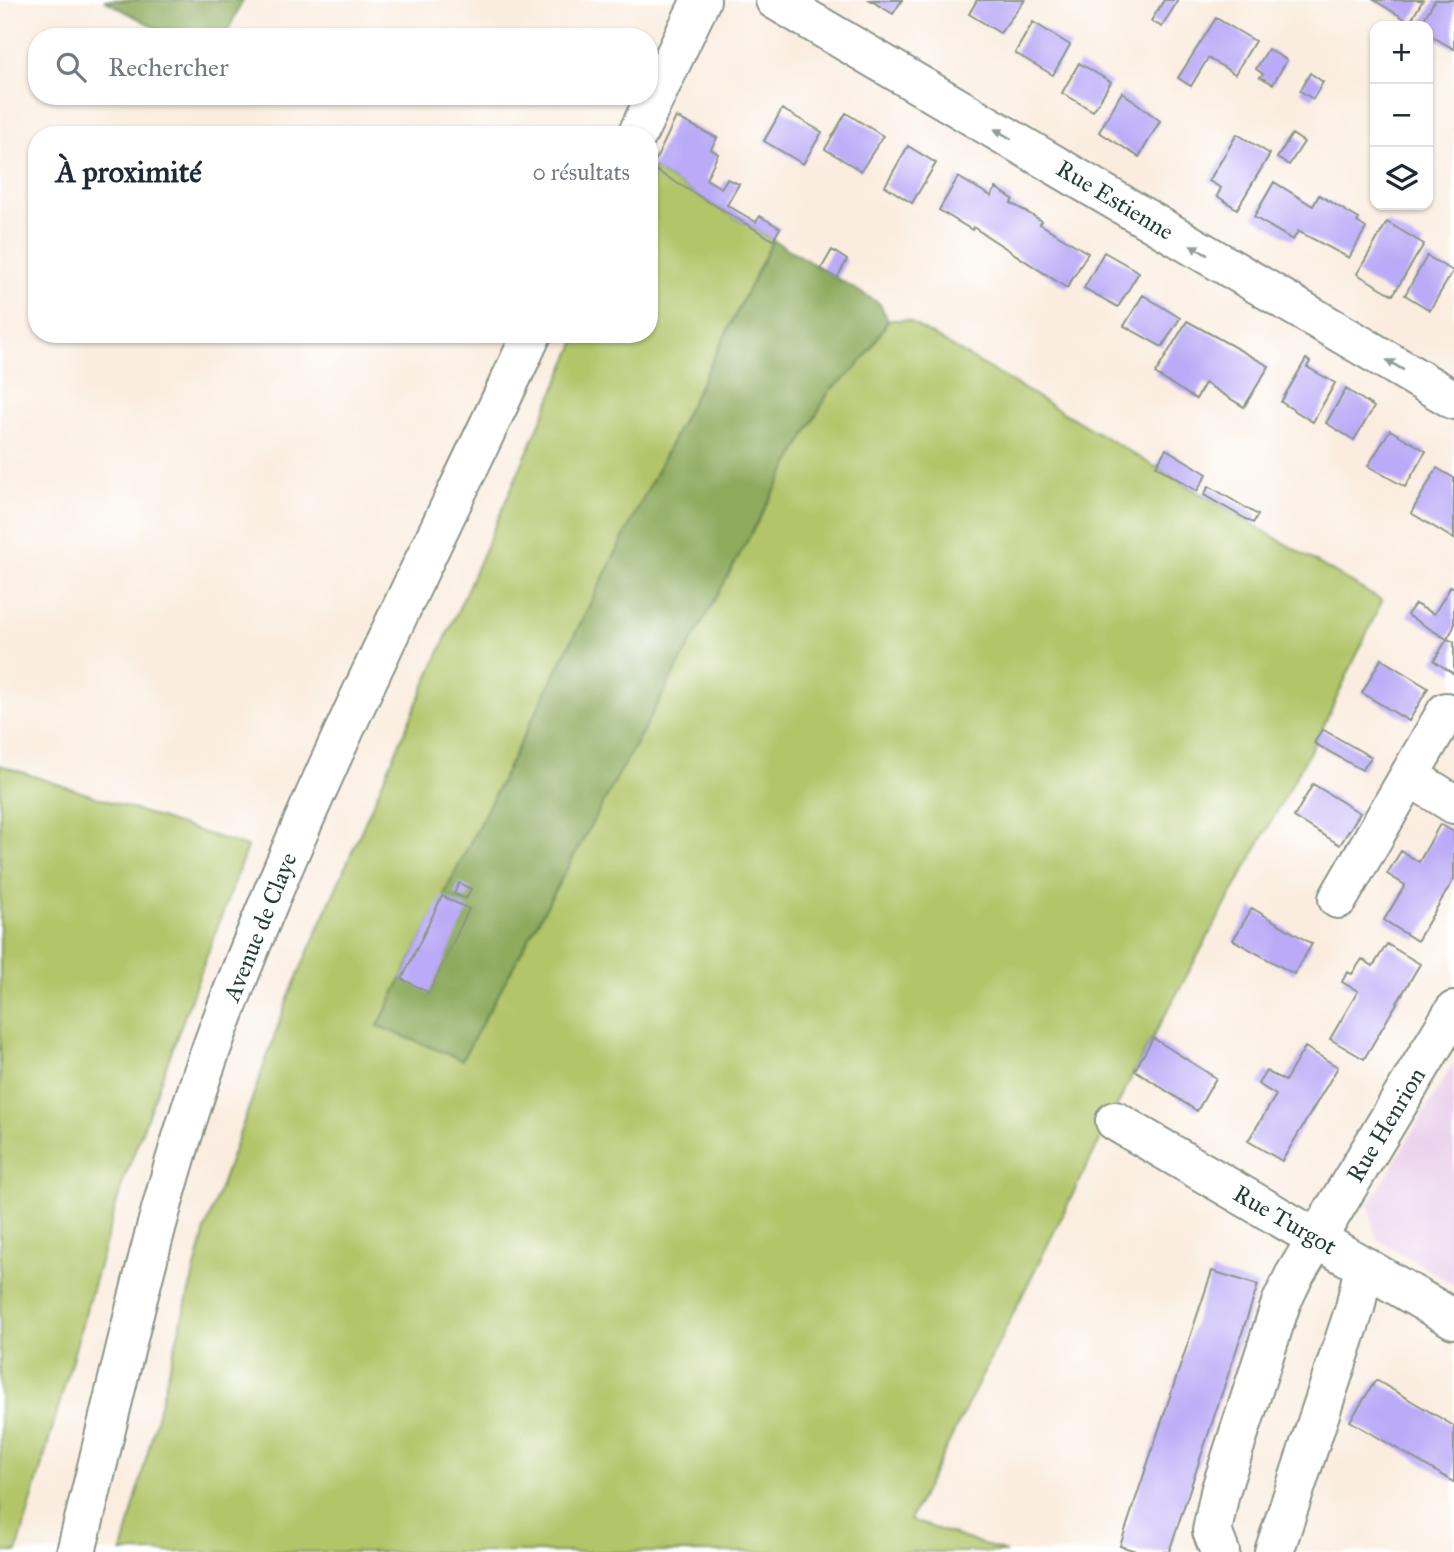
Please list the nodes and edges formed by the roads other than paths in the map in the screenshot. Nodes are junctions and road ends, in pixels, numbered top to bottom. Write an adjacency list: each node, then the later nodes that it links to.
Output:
1 (680, 0): 4 (street)
2 (701, 0): 5 (street)
3 (775, 0): 11 (street, Rue Estienne, one-way to 3)
4 (658, 46)
5 (658, 92)
6 (631, 105): 8 (street)
7 (652, 105): 9 (street)
8 (621, 126)
9 (642, 126)
10 (528, 343): 21 (street, Avenue de Claye)
11 (1454, 400)
12 (1446, 712): 13 (street)
13 (1409, 776): 14 (street); 15 (street)
14 (1454, 804)
15 (1338, 899)
16 (1454, 1011): 18 (street, Rue Henrion)
17 (1115, 1121): 18 (street, Rue Turgot)
18 (1318, 1240): 19 (street, Rue Turgot); 22 (street, Rue Henrion)
19 (1364, 1266): 20 (street, Rue Turgot); 23 (street)
20 (1454, 1320)
21 (76, 1552)
22 (1220, 1552)
23 (1274, 1552)

